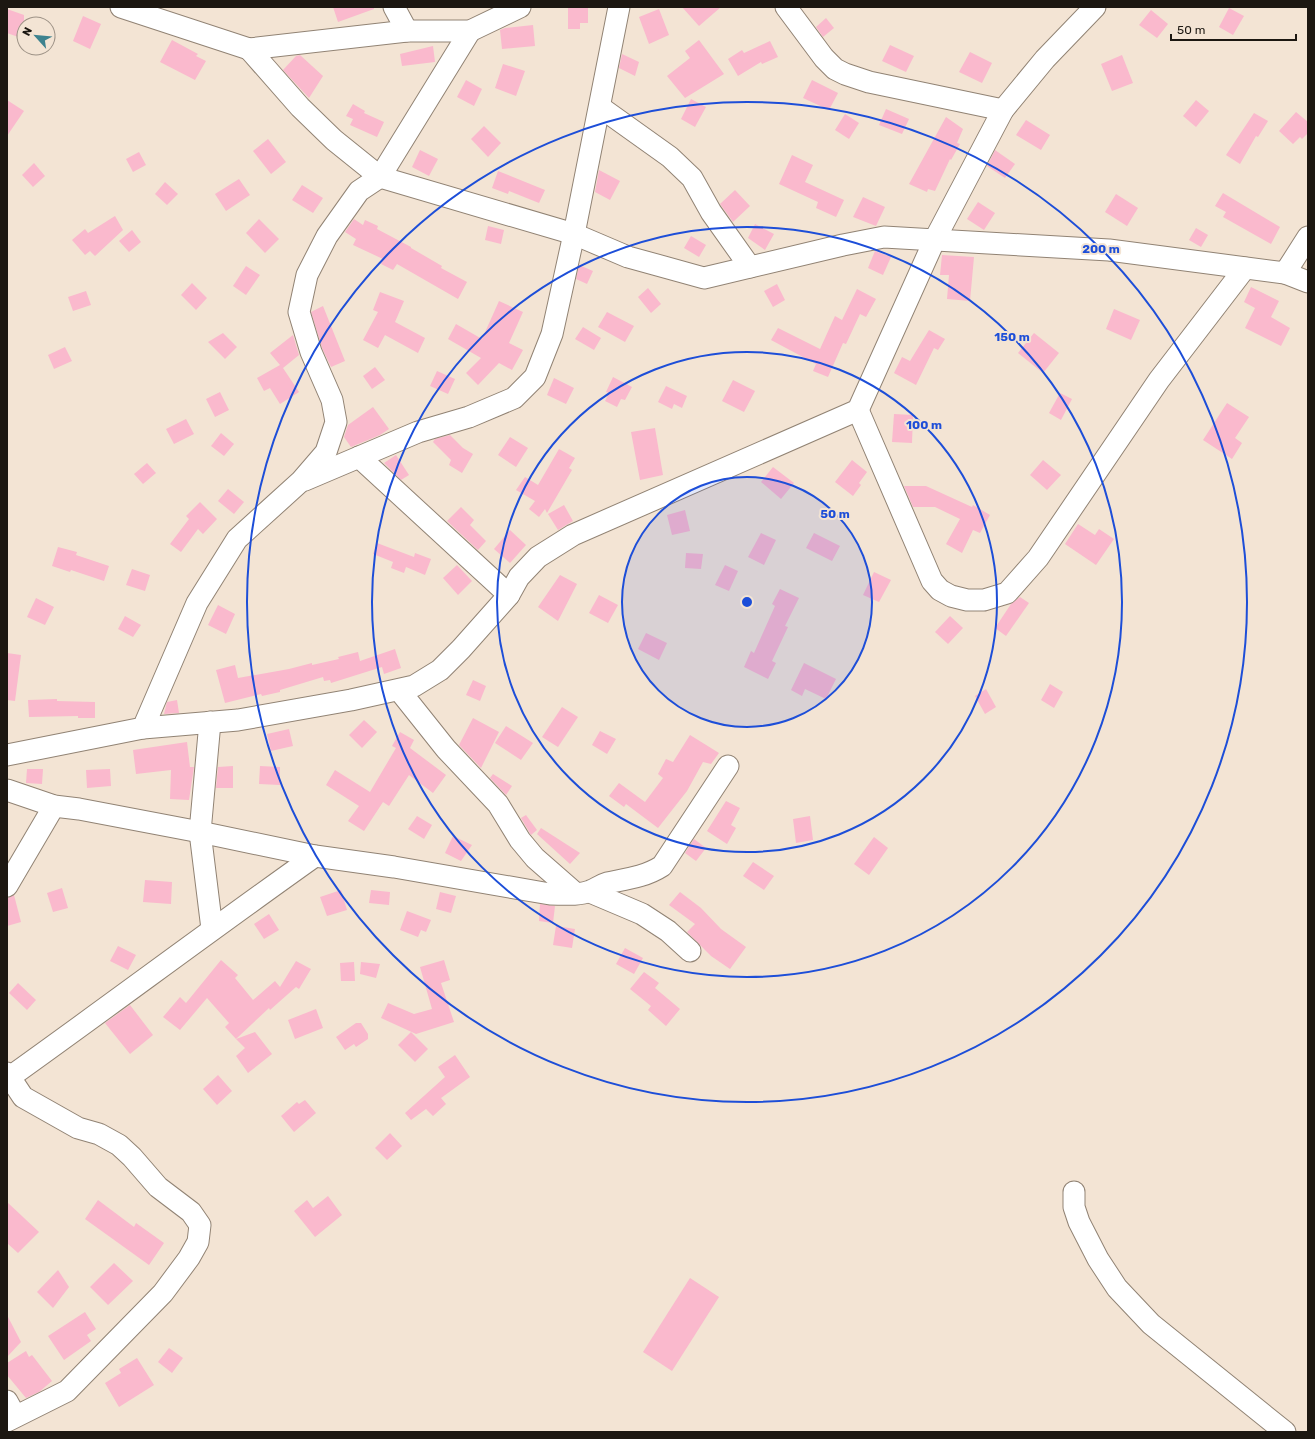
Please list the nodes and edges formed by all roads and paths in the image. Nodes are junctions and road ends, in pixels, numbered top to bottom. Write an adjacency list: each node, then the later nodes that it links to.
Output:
1 (121, 7): 9 (street)
2 (394, 7): 7 (street)
3 (520, 7): 8 (street)
4 (619, 7): 10 (street)
5 (786, 7): 11 (street)
6 (1095, 7): 11 (street)
7 (407, 31): 8 (street); 9 (street)
8 (470, 31): 12 (street)
9 (249, 49): 12 (street)
10 (600, 107): 13 (street); 16 (street)
11 (1003, 110): 15 (street)
12 (380, 177): 13 (street); 22 (street)
13 (574, 234): 16 (street); 21 (street)
14 (1308, 237): 18 (street)
15 (935, 239): 16 (street); 17 (street); 20 (street)
16 (750, 267)
17 (1244, 268): 18 (street); 20 (street)
18 (1285, 273): 19 (street)
19 (1308, 282)
20 (858, 410): 23 (street)
21 (359, 457): 22 (street); 23 (street)
22 (301, 481): 26 (street)
23 (509, 595): 24 (street)
24 (399, 690): 25 (street); 34 (street)
25 (210, 722): 26 (street); 31 (street)
26 (143, 728): 27 (street)
27 (7, 754)
28 (728, 766): 34 (street)
29 (7, 790): 30 (street)
30 (54, 806): 31 (street); 33 (street)
31 (200, 832): 32 (street); 35 (street)
32 (315, 856): 34 (street); 35 (street)
33 (7, 886)
34 (582, 893): 36 (street)
35 (212, 929): 37 (street)
36 (690, 951)
37 (8, 1075): 40 (street)
38 (1074, 1192): 41 (street)
39 (7, 1401): 40 (street)
40 (7, 1421)
41 (1285, 1432)

